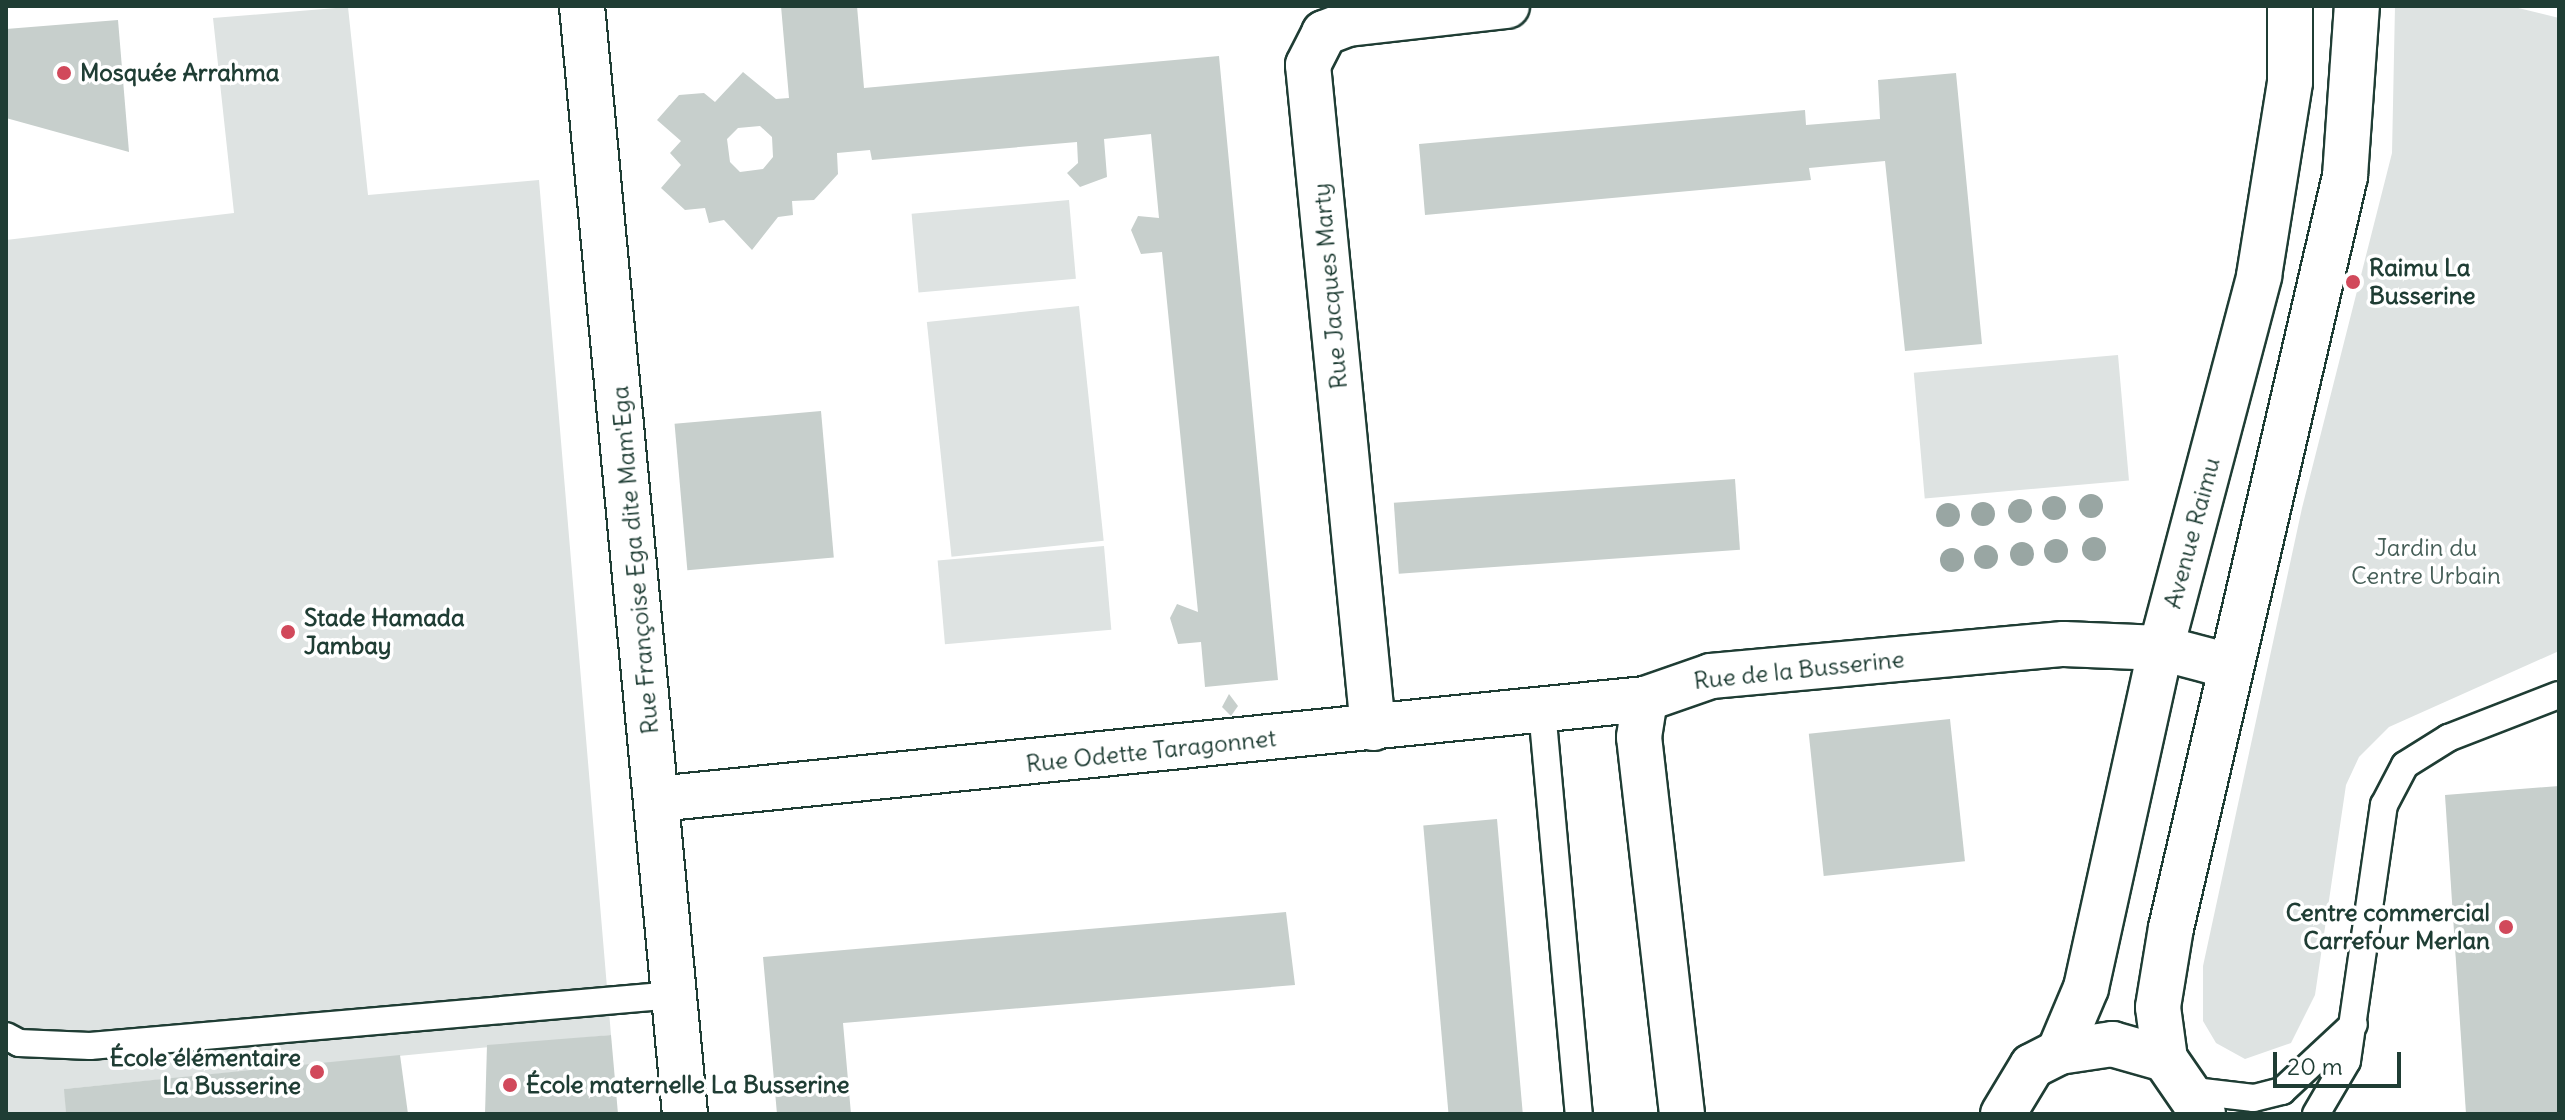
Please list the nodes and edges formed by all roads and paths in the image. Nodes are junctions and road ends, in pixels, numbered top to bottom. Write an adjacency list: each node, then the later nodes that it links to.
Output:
1 (582, 6): 11 (street, Rue Françoise Ega dite Mam'Ega)
2 (1507, 6): 10 (street, Rue Jacques Marty)
3 (2290, 6): 5 (street, Avenue Raimu)
4 (2357, 6): 6 (street)
5 (2161, 648): 6 (street, Rue de la Busserine); 8 (street, Rue de la Busserine); 15 (street, Avenue Raimu)
6 (2229, 666): 16 (street)
7 (2559, 695): 13 (lane)
8 (1645, 699): 9 (street, Rue Odette Taragonnet); 20 (street)
9 (1542, 710): 10 (street, Rue Odette Taragonnet); 19 (lane)
10 (1373, 728): 11 (street, Rue Odette Taragonnet)
11 (657, 799): 12 (street, Rue Françoise Ega dite Mam'Ega)
12 (674, 995): 14 (lane); 18 (street, Rue Françoise Ega dite Mam'Ega)
13 (2354, 1024): 17 (lane); 22 (lane)
14 (6, 1036)
15 (2059, 1052): 16 (street); 21 (street)
16 (2165, 1059): 17 (street)
17 (2198, 1103)
18 (685, 1114)
19 (1579, 1114)
20 (1682, 1114)
21 (2003, 1114)
22 (2316, 1114)

